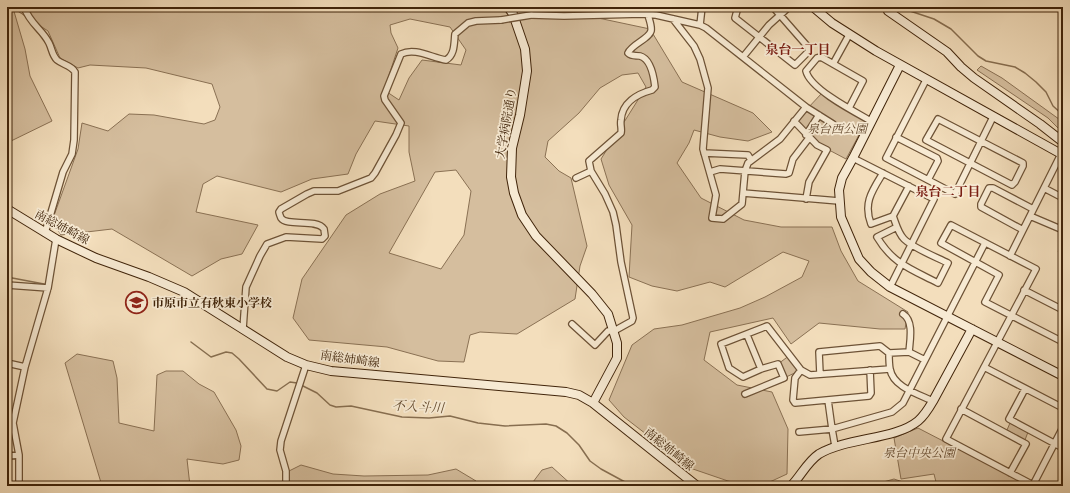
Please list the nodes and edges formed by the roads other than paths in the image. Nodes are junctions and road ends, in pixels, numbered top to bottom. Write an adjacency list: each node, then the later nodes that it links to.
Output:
1 (24, 7): 54 (street)
2 (508, 7): 72 (street, 大学病院通り)
3 (702, 7): 12 (street)
4 (738, 7): 14 (street)
5 (773, 7): 10 (street)
6 (789, 7): 10 (street)
7 (813, 7): 13 (street)
8 (887, 7): 29 (street)
9 (648, 14): 11 (street); 35 (street); 70 (street, bridge)
10 (780, 15): 14 (street); 14 (street)
11 (673, 19): 12 (street); 30 (street)
12 (700, 25): 15 (street)
13 (849, 35): 16 (street); 17 (street)
14 (759, 37): 15 (street)
15 (743, 57): 19 (street)
16 (833, 64): 20 (street); 20 (street)
17 (900, 65): 18 (street); 24 (street)
18 (926, 80): 22 (street); 27 (street)
19 (806, 106): 21 (street); 23 (street)
20 (849, 108): 24 (street)
21 (819, 115): 25 (street); 26 (street)
22 (993, 117): 28 (street); 31 (street)
23 (794, 121): 26 (street); 33 (street)
24 (871, 121): 32 (street)
25 (833, 124)
26 (808, 137): 36 (street); 45 (street)
27 (896, 137): 40 (street); 40 (street)
28 (981, 141): 34 (street); 34 (street); 34 (street)
29 (1063, 142)
30 (704, 153): 33 (street); 37 (street)
31 (1062, 153): 42 (street)
32 (853, 158): 38 (street); 46 (street)
33 (751, 160): 36 (street)
34 (970, 163): 40 (street)
35 (591, 171): 39 (street); 72 (street)
36 (745, 171): 37 (street); 43 (street)
37 (710, 172): 43 (street)
38 (882, 173): 41 (street); 49 (street)
39 (576, 178)
40 (928, 180)
41 (909, 186): 49 (street); 57 (street)
42 (1044, 188): 44 (street); 48 (street)
43 (743, 193): 45 (street)
44 (1063, 198)
45 (806, 199): 46 (street)
46 (839, 202): 62 (street)
47 (7, 209): 54 (street, 南総姉崎線)
48 (1033, 209): 50 (street); 52 (street)
49 (893, 216): 51 (street)
50 (1030, 216): 52 (street); 53 (street)
51 (897, 227): 57 (street); 60 (street)
52 (1023, 230): 58 (street)
53 (1063, 230)
54 (45, 233): 55 (street, 南総姉崎線)
55 (56, 240): 63 (street); 70 (street, 南総姉崎線)
56 (985, 243): 58 (street); 59 (street); 59 (street)
57 (911, 244): 60 (street); 60 (street)
58 (1010, 256): 64 (street)
59 (975, 263): 67 (street); 68 (street)
60 (902, 264): 62 (street)
61 (7, 285): 63 (street)
62 (890, 287): 68 (street)
63 (48, 288): 81 (street)
64 (1024, 290): 65 (street); 67 (street)
65 (1063, 310)
66 (903, 314): 76 (street)
67 (1011, 315): 74 (street); 75 (street)
68 (948, 316): 71 (street); 78 (street)
69 (572, 324): 72 (street)
70 (243, 329): 80 (street, 南総姉崎線)
71 (972, 329): 74 (street); 93 (street)
72 (614, 331): 94 (street, 大学病院通り)
73 (747, 335): 83 (street); 83 (street); 85 (street)
74 (997, 342): 82 (street); 88 (street)
75 (1063, 342)
76 (909, 352): 77 (street); 78 (street)
77 (889, 353): 84 (street); 87 (street)
78 (925, 360): 90 (street)
79 (7, 363): 81 (street)
80 (306, 365): 94 (street, 南総姉崎線); 109 (street)
81 (25, 367): 98 (street)
82 (984, 367): 89 (street); 96 (street)
83 (760, 369): 91 (street)
84 (890, 369): 86 (street); 90 (street)
85 (801, 370): 87 (street); 92 (street)
86 (870, 370): 87 (street); 92 (street)
87 (820, 374)
88 (1063, 376)
89 (1025, 388): 95 (street); 102 (street)
90 (909, 389): 93 (street); 100 (street)
91 (744, 394)
92 (828, 400): 100 (street)
93 (934, 401): 103 (street)
94 (593, 403): 110 (street, 南総姉崎線)
95 (1063, 408)
96 (961, 409): 107 (street); 107 (street)
97 (7, 411): 98 (street)
98 (15, 411): 105 (street)
99 (1063, 427): 102 (street)
100 (832, 429): 101 (street); 103 (street)
101 (799, 432)
102 (1055, 444): 104 (street); 112 (street)
103 (835, 446): 111 (street)
104 (1063, 448)
105 (19, 455): 106 (street); 108 (street)
106 (7, 456)
107 (1010, 473): 112 (street)
108 (19, 486)
109 (286, 486)
110 (697, 486)
111 (791, 486)
112 (1034, 486)

